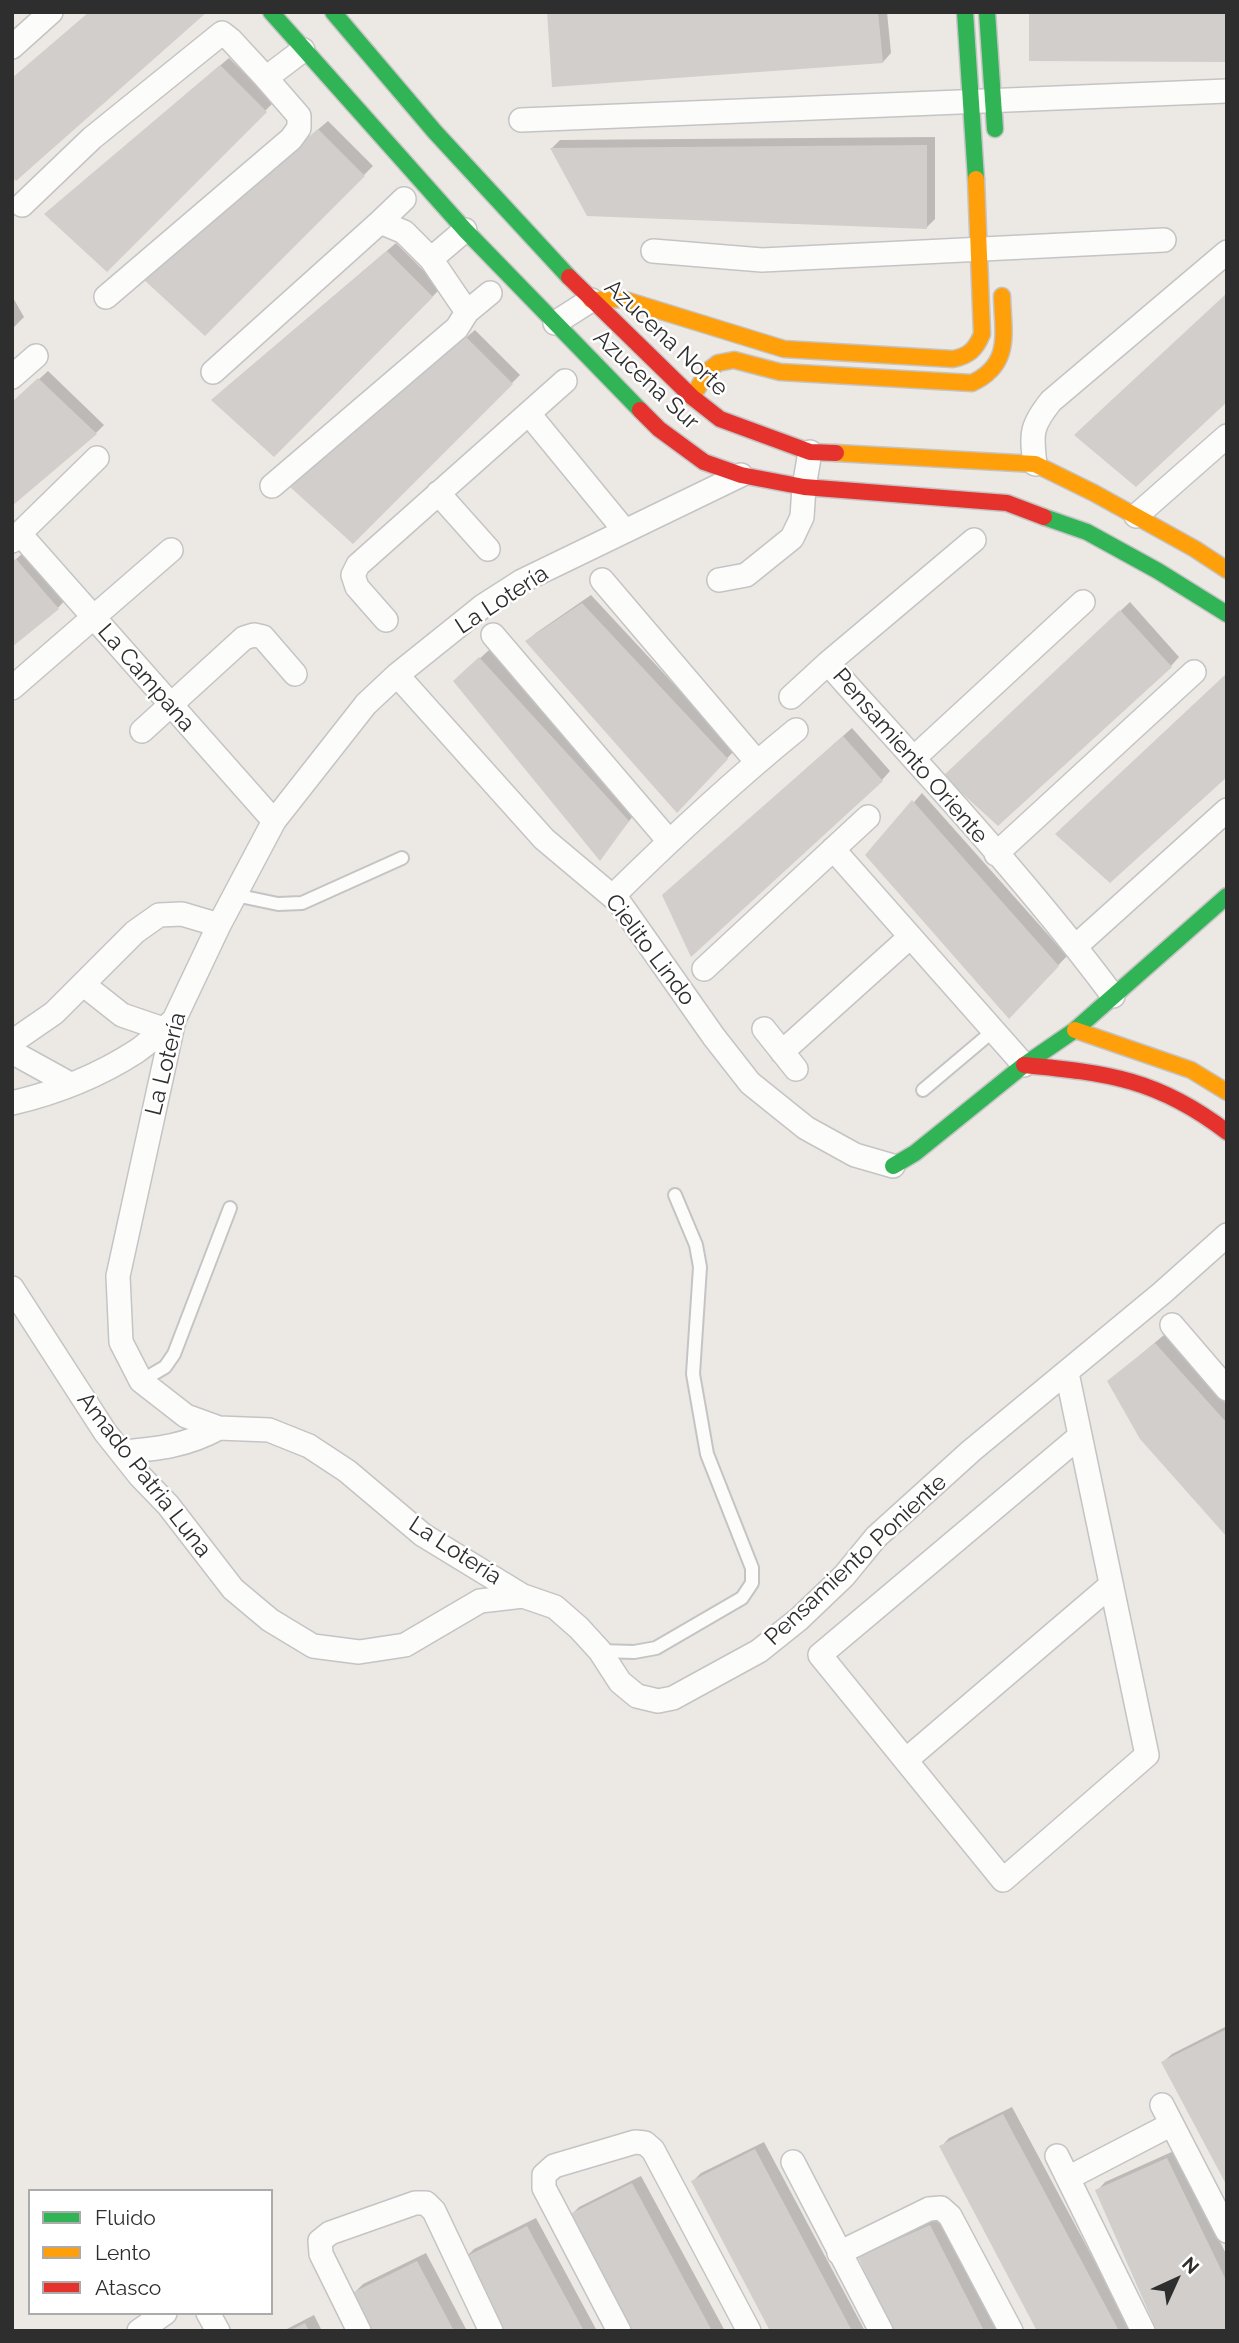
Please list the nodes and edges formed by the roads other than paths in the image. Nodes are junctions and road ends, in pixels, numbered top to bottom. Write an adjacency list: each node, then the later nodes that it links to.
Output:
1 (51, 12): 6 (street)
2 (271, 12): 7 (street, Azucena Sur)
3 (334, 12): 25 (street, Azucena Norte)
4 (965, 12): 10 (street)
5 (987, 12): 10 (street)
6 (12, 47)
7 (303, 50): 8 (street); 16 (street, Azucena Sur)
8 (266, 78): 14 (street); 24 (street)
9 (1227, 91): 10 (street)
10 (982, 100): 11 (street); 12 (street); 18 (street)
11 (521, 120)
12 (996, 148)
13 (404, 199): 15 (street)
14 (22, 205)
15 (380, 222): 21 (street); 29 (street)
16 (465, 230): 21 (street); 27 (street, Azucena Sur)
17 (1164, 240): 18 (street)
18 (995, 248): 19 (street); 25 (street)
19 (653, 251)
20 (1227, 252): 37 (street)
21 (431, 259): 26 (street)
22 (1002, 285): 32 (street)
23 (490, 293): 26 (street)
24 (106, 297)
25 (591, 300): 27 (street); 32 (street, Azucena Norte)
26 (467, 312): 39 (street)
27 (555, 323): 38 (street, Azucena Sur)
28 (36, 356): 30 (street)
29 (213, 372)
30 (12, 377)
31 (565, 381): 33 (street)
32 (692, 397): 35 (street, Azucena Norte)
33 (529, 414): 41 (street); 43 (street)
34 (1227, 436): 42 (street)
35 (810, 452): 37 (street, Azucena Norte); 40 (street)
36 (97, 458): 44 (street)
37 (1035, 464): 42 (street, Azucena Norte)
38 (741, 475): 40 (street, Azucena Sur); 43 (street, La Lotería)
39 (272, 486)
40 (804, 488): 50 (street); 52 (street, Azucena Sur)
41 (439, 493): 46 (street); 54 (street)
42 (1136, 516): 48 (street, Azucena Norte)
43 (625, 531): 59 (street, La Lotería)
44 (16, 538): 53 (street, La Campana)
45 (974, 540): 56 (street, Pensamiento Oriente)
46 (488, 549)
47 (171, 550): 53 (street)
48 (1227, 570)
49 (602, 580): 66 (street)
50 (719, 580)
51 (1083, 601): 65 (street)
52 (1227, 614)
53 (93, 618): 60 (street); 62 (street, La Campana)
54 (386, 620)
55 (494, 635): 70 (street)
56 (828, 663): 61 (street); 65 (street, Pensamiento Oriente)
57 (1194, 671): 72 (street)
58 (295, 674): 62 (street)
59 (397, 676): 69 (street, La Lotería); 75 (street, Cielito Lindo)
60 (12, 688)
61 (791, 697)
62 (169, 704): 64 (street); 69 (street, La Campana)
63 (796, 730): 66 (street)
64 (142, 731)
65 (914, 758): 72 (street, Pensamiento Oriente)
66 (757, 762): 70 (street)
67 (1227, 810): 79 (street)
68 (867, 817): 71 (street)
69 (274, 821): 74 (street, La Lotería)
70 (669, 841): 75 (street)
71 (833, 849): 78 (street); 80 (street)
72 (996, 854): 79 (street, Pensamiento Oriente)
73 (402, 858): 74 (lane)
74 (235, 895): 77 (street, La Lotería)
75 (613, 896): 95 (street, Cielito Lindo)
76 (1227, 896): 82 (street)
77 (219, 925): 81 (street); 83 (street, La Lotería)
78 (910, 937): 84 (street); 86 (street)
79 (1076, 946): 82 (street, Pensamiento Oriente)
80 (704, 969)
81 (84, 985): 83 (street); 87 (street)
82 (1113, 996): 85 (street)
83 (169, 1024): 90 (street); 102 (street, La Lotería)
84 (764, 1029)
85 (1075, 1030): 89 (street); 92 (street)
86 (993, 1031): 89 (street); 91 (lane)
87 (12, 1042)
88 (12, 1052): 90 (street)
89 (1024, 1065): 94 (street); 95 (street)
90 (70, 1084): 93 (street)
91 (923, 1090)
92 (1227, 1092)
93 (12, 1103)
94 (1227, 1132)
95 (892, 1166)
96 (675, 1195): 110 (lane)
97 (230, 1208): 102 (lane)
98 (1227, 1235): 101 (street, Pensamiento Poniente)
99 (12, 1288): 106 (street, Amado Patria Luna)
100 (1172, 1325): 103 (street)
101 (1067, 1373): 105 (street); 110 (street, Pensamiento Poniente)
102 (141, 1381): 104 (street, La Lotería)
103 (1227, 1389)
104 (219, 1428): 106 (street); 109 (street, La Lotería)
105 (1080, 1436): 107 (street); 111 (street)
106 (121, 1452): 108 (street, Amado Patria Luna)
107 (1111, 1585): 111 (street); 111 (street)
108 (233, 1589): 109 (street, Pensamiento Poniente)
109 (523, 1596): 110 (street, Pensamiento Poniente)
110 (600, 1651)
111 (906, 1760)
112 (1057, 2156): 114 (street)
113 (793, 2162): 116 (street)
114 (1068, 2178): 115 (street); 127 (street)
115 (1227, 2231)
116 (839, 2253): 125 (street); 126 (street)
117 (162, 2315): 119 (street)
118 (209, 2315): 120 (street)
119 (139, 2331)
120 (218, 2331)
121 (359, 2331): 122 (street)
122 (491, 2331)
123 (619, 2331): 124 (street)
124 (749, 2331)
125 (881, 2331)
126 (1011, 2331)
127 (1143, 2331)

